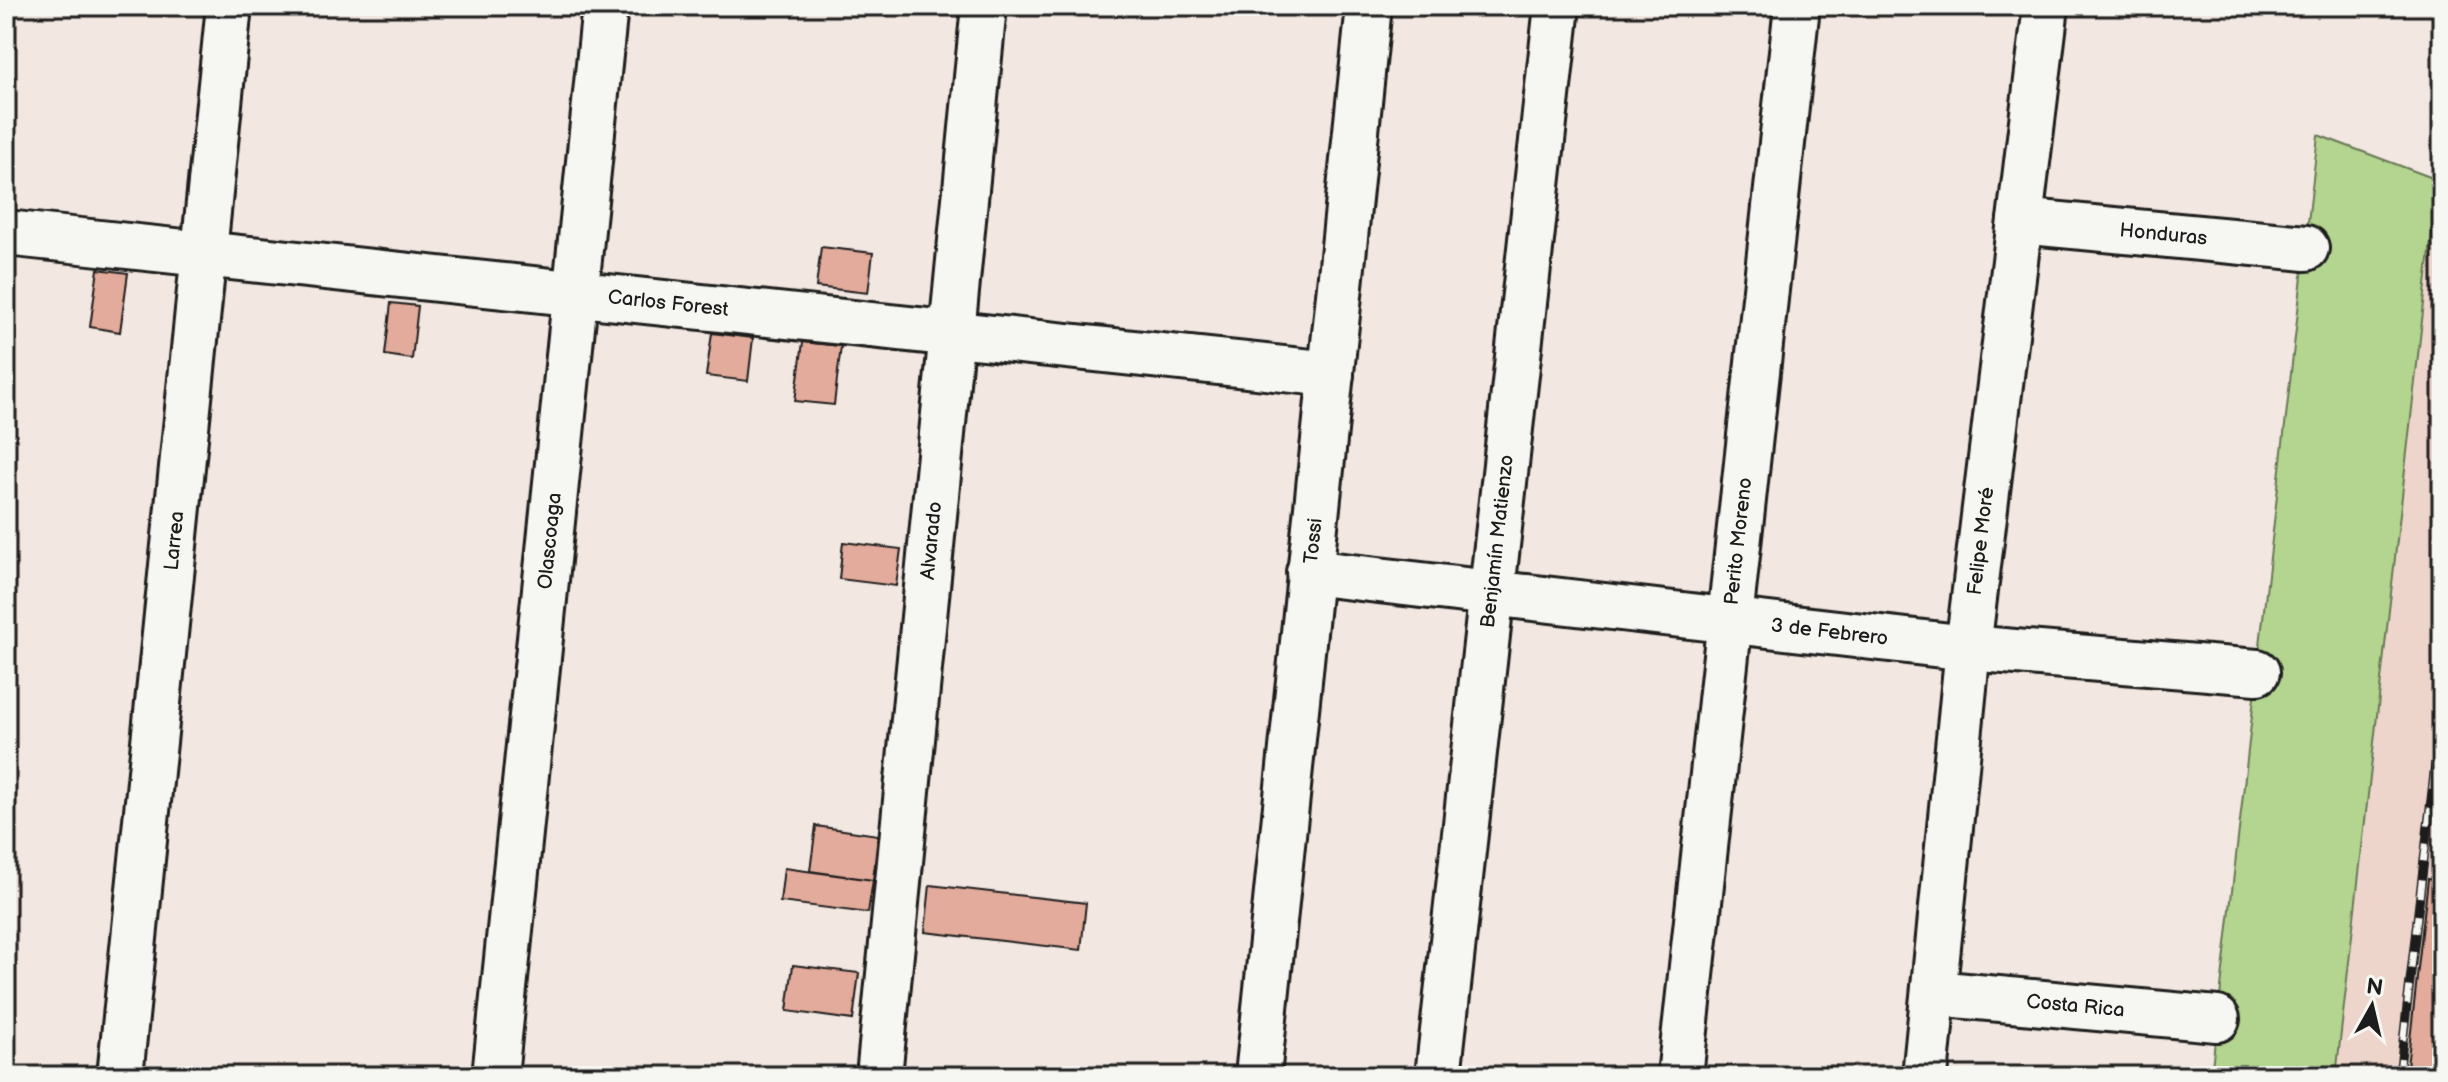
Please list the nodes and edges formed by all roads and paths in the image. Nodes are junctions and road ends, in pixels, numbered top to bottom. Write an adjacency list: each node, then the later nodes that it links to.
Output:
1 (229, 6): 11 (street, Larrea)
2 (605, 6): 12 (street, Olascoaga)
3 (984, 6): 13 (street, Alvarado)
4 (1369, 6): 14 (street, Tossi)
5 (1557, 6): 16 (street, Benjamín Matienzo)
6 (1797, 6): 17 (street, Perito Moreno)
7 (2046, 6): 8 (street, Felipe Moré)
8 (2020, 221): 10 (street, Honduras); 18 (street, Felipe Moré)
9 (6, 233): 11 (street, Carlos Forest)
10 (2306, 248)
11 (202, 254): 12 (street, Carlos Forest); 22 (street, Larrea)
12 (575, 294): 13 (street, Carlos Forest); 23 (street, Olascoaga)
13 (952, 334): 14 (street, Carlos Forest); 24 (street, Alvarado)
14 (1331, 374): 15 (street, Tossi)
15 (1309, 572): 16 (street, 3 de Febrero); 25 (street, Tossi)
16 (1492, 591): 17 (street, 3 de Febrero); 26 (street, Benjamín Matienzo)
17 (1729, 620): 18 (street, 3 de Febrero); 27 (street, Perito Moreno)
18 (1968, 648): 19 (street, 3 de Febrero); 20 (street, Felipe Moré)
19 (2257, 672)
20 (1934, 993): 21 (street, Costa Rica); 28 (street, Felipe Moré)
21 (2217, 1019)
22 (120, 1076)
23 (495, 1076)
24 (879, 1076)
25 (1258, 1076)
26 (1438, 1076)
27 (1680, 1076)
28 (1925, 1076)

